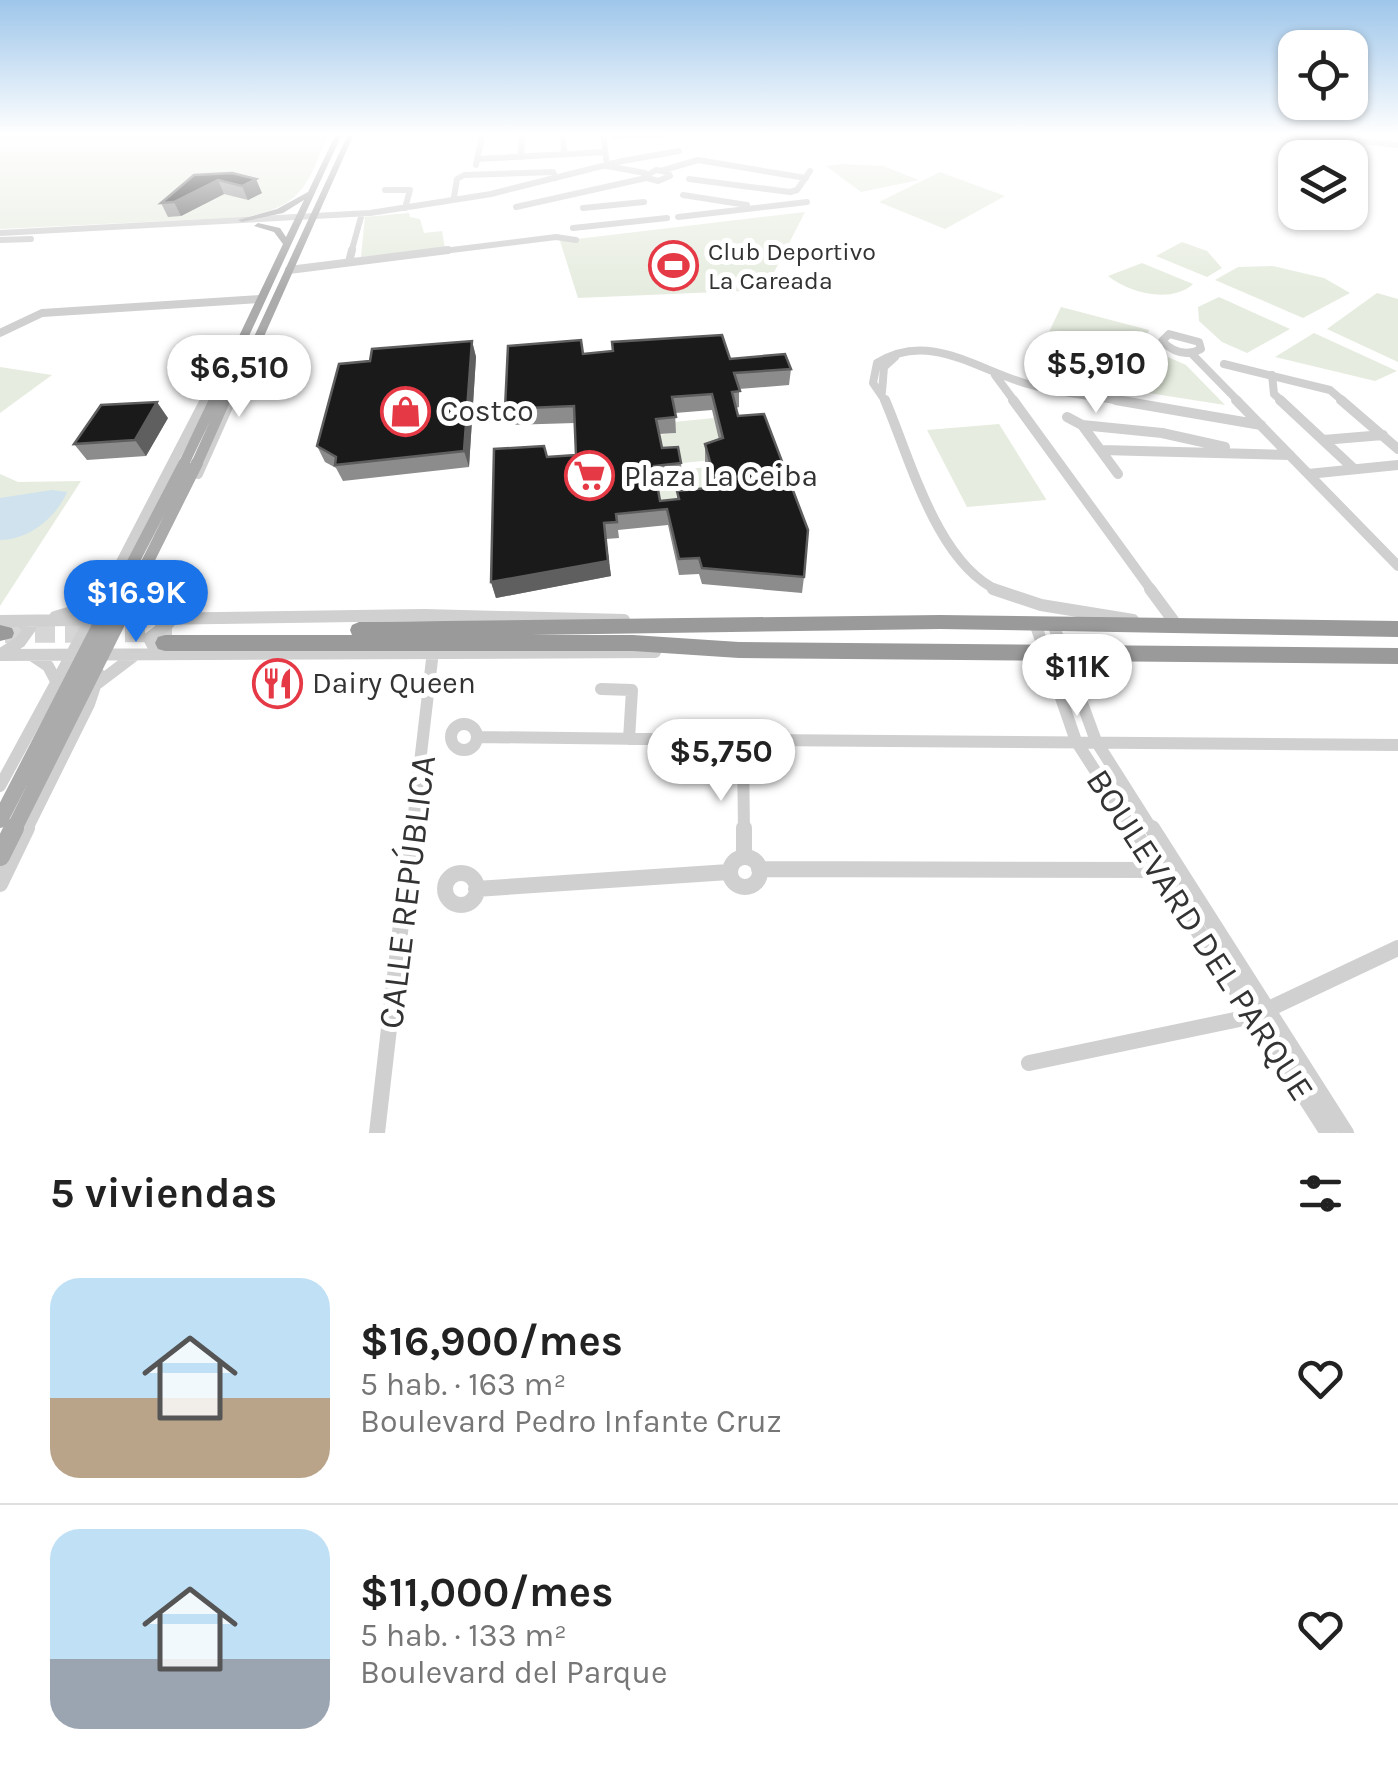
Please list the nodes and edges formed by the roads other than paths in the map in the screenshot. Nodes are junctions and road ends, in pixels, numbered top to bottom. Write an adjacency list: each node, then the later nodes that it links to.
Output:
1 (314, 187): 11 (main road)
2 (322, 187): 29 (main road)
3 (456, 187): 16 (street)
4 (518, 187): 14 (street)
5 (527, 187): 14 (street)
6 (618, 187): 15 (street)
7 (636, 187): 17 (street)
8 (680, 187): 13 (street)
9 (757, 187): 10 (street)
10 (799, 187)
11 (312, 190): 28 (main road); 29 (main road)
12 (385, 190): 21 (street)
13 (686, 194): 23 (street); 24 (street)
14 (489, 196): 19 (street); 21 (street); 25 (street)
15 (579, 196): 20 (street); 22 (street)
16 (454, 197)
17 (644, 202): 22 (street); 30 (street)
18 (808, 202): 23 (street)
19 (492, 207)
20 (516, 207)
21 (405, 208): 29 (street)
22 (583, 208): 32 (street)
23 (760, 208): 24 (street)
24 (693, 215): 26 (street)
25 (361, 216): 29 (street); 38 (street)
26 (678, 217)
27 (667, 218): 30 (street)
28 (242, 220): 29 (street); 34 (street)
29 (304, 220): 31 (street); 37 (main road); 39 (main road)
30 (652, 220): 32 (street)
31 (258, 226): 35 (street); 37 (main road)
32 (591, 226): 33 (street)
33 (572, 228)
34 (0, 232)
35 (0, 240)
36 (576, 240): 38 (street)
37 (286, 242): 40 (main road)
38 (349, 262): 39 (street)
39 (289, 270): 43 (main road)
40 (260, 299): 41 (street); 42 (main road)
41 (0, 333)
42 (241, 341): 45 (main road); 65 (street)
43 (258, 341): 45 (main road); 64 (street)
44 (1191, 353): 51 (street)
45 (238, 361): 58 (main road)
46 (1224, 364): 48 (street)
47 (993, 372): 51 (street); 71 (street); 71 (street)
48 (1272, 375): 52 (street); 53 (street)
49 (1067, 417): 50 (street)
50 (1082, 425): 55 (street); 56 (street)
51 (1261, 425): 57 (street)
52 (1382, 434): 53 (street); 54 (street)
53 (1323, 440): 60 (street)
54 (1398, 449)
55 (1102, 450): 56 (street); 61 (street)
56 (1248, 453): 57 (street)
57 (1290, 455): 62 (street)
58 (190, 463): 95 (main road, bridge); 96 (main road, bridge)
59 (1398, 465): 60 (street)
60 (1354, 469): 62 (street)
61 (1118, 474)
62 (1308, 474): 63 (street)
63 (1398, 566)
64 (141, 587): 66 (street); 73 (street)
65 (108, 588): 67 (street); 68 (street)
66 (125, 619): 68 (street); 73 (street); 78 (street)
67 (44, 620): 68 (street); 70 (street)
68 (91, 620): 77 (street)
69 (1044, 623): 71 (highway); 73 (highway); 81 (street, BOULEVARD DEL PARQUE)
70 (6, 627): 76 (street)
71 (1172, 627): 72 (highway)
72 (1398, 629)
73 (171, 633): 74 (highway); 75 (street); 79 (street)
74 (739, 650): 75 (street); 81 (highway)
75 (433, 651): 106 (street, CALLE REPÚBLICA)
76 (0, 654): 80 (street)
77 (73, 654): 78 (street); 80 (street); 83 (street)
78 (108, 654): 79 (street); 84 (street)
79 (137, 654): 84 (street)
80 (19, 655): 83 (street)
81 (1055, 655): 82 (highway); 90 (street, BOULEVARD DEL PARQUE); 91 (street, BOULEVARD DEL PARQUE)
82 (1398, 656)
83 (57, 683): 94 (street)
84 (94, 686): 101 (street)
85 (601, 689): 87 (street)
86 (477, 737): 87 (street)
87 (630, 739): 88 (street)
88 (728, 740): 89 (street); 93 (street)
89 (756, 740): 90 (street); 93 (street)
90 (1076, 741): 91 (street); 99 (street, BOULEVARD DEL PARQUE)
91 (1096, 741): 92 (street); 99 (street, BOULEVARD DEL PARQUE)
92 (1398, 745)
93 (743, 752): 97 (street)
94 (0, 786)
95 (0, 820)
96 (0, 856)
97 (744, 857): 98 (street); 100 (street)
98 (760, 869): 99 (street); 100 (street)
99 (1169, 869): 104 (street, BOULEVARD DEL PARQUE)
100 (729, 872): 102 (street)
101 (0, 884)
102 (476, 890)
103 (1398, 948): 104 (street)
104 (1260, 1014): 105 (street); 107 (street, BOULEVARD DEL PARQUE); 108 (street, BOULEVARD DEL PARQUE)
105 (1029, 1062)
106 (376, 1133)
107 (1328, 1133)
108 (1346, 1133)

